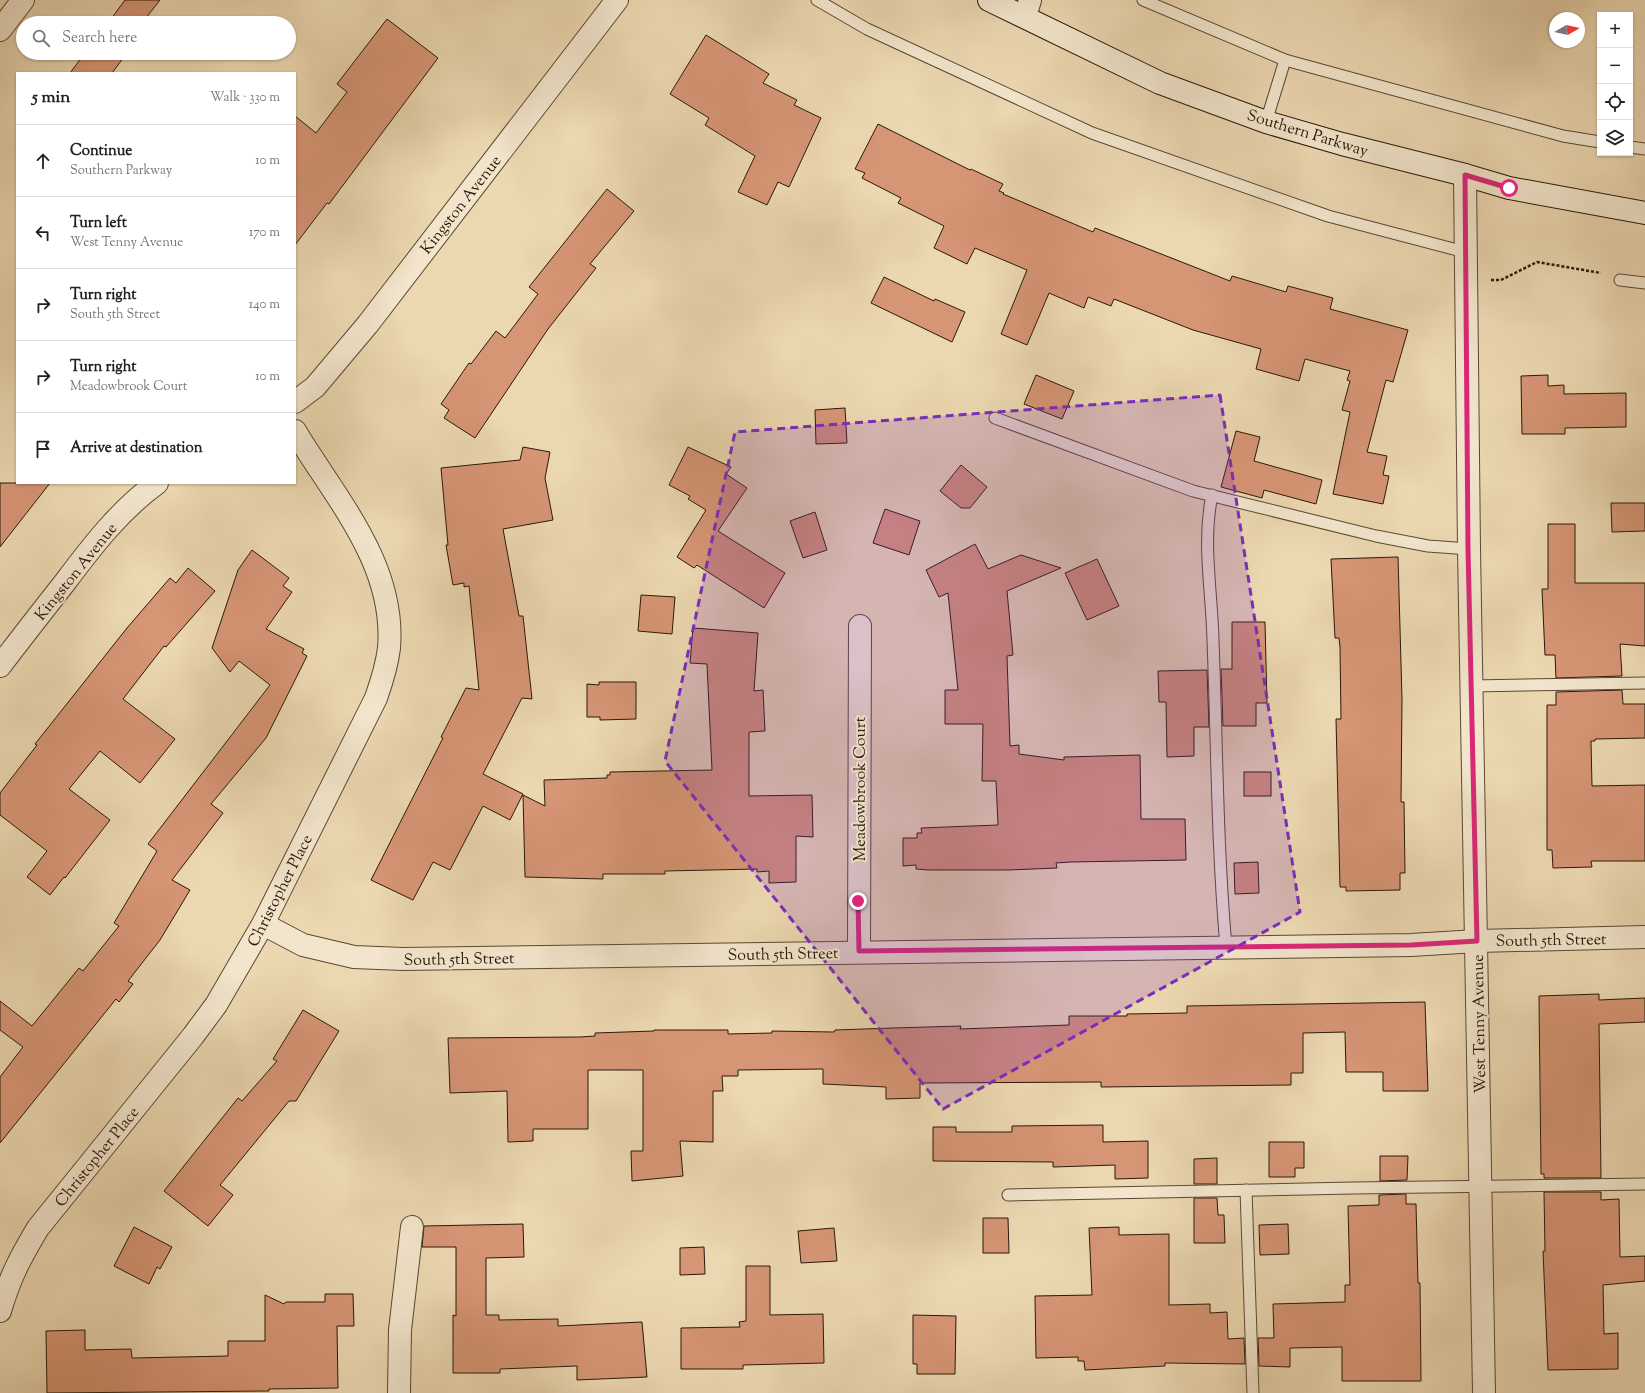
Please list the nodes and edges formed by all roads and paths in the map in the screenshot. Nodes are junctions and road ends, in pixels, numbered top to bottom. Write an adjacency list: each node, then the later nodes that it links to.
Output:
1 (24, 0): 7 (street)
2 (617, 0): 19 (street, Kingston Avenue)
3 (817, 0): 15 (lane)
4 (989, 0): 6 (street, Southern Parkway)
5 (1143, 0): 8 (lane)
6 (1027, 8): 9 (street, Southern Parkway)
7 (0, 30)
8 (1285, 60): 9 (lane); 10 (lane)
9 (1266, 122): 13 (street, Southern Parkway)
10 (1597, 142)
11 (1633, 147): 12 (lane)
12 (1645, 149)
13 (1465, 175): 14 (street, Southern Parkway); 15 (street, West Tenny Avenue)
14 (1645, 213)
15 (1465, 252): 16 (street, West Tenny Avenue)
16 (1465, 278): 17 (path); 24 (street, West Tenny Avenue)
17 (1620, 280): 18 (lane)
18 (1645, 283)
19 (296, 401)
20 (995, 418): 23 (lane)
21 (296, 433): 29 (street, Christopher Place)
22 (156, 484): 26 (street, Kingston Avenue)
23 (1212, 495): 24 (lane); 32 (lane)
24 (1468, 549): 28 (street, West Tenny Avenue)
25 (860, 626): 33 (street, Meadowbrook Court)
26 (0, 666)
27 (1645, 683): 28 (lane)
28 (1472, 686): 31 (street, West Tenny Avenue)
29 (263, 924): 33 (street, South 5th Street); 39 (street, Christopher Place)
30 (1645, 938): 31 (street, South 5th Street)
31 (1477, 941): 32 (street, South 5th Street); 35 (street, West Tenny Avenue)
32 (1226, 947): 33 (street, South 5th Street)
33 (859, 951)
34 (1645, 1184): 35 (lane)
35 (1480, 1187): 36 (lane); 42 (street, West Tenny Avenue)
36 (1246, 1190): 37 (lane); 41 (lane)
37 (1008, 1195)
38 (412, 1227): 40 (street)
39 (0, 1312)
40 (399, 1393)
41 (1253, 1393)
42 (1484, 1393)

